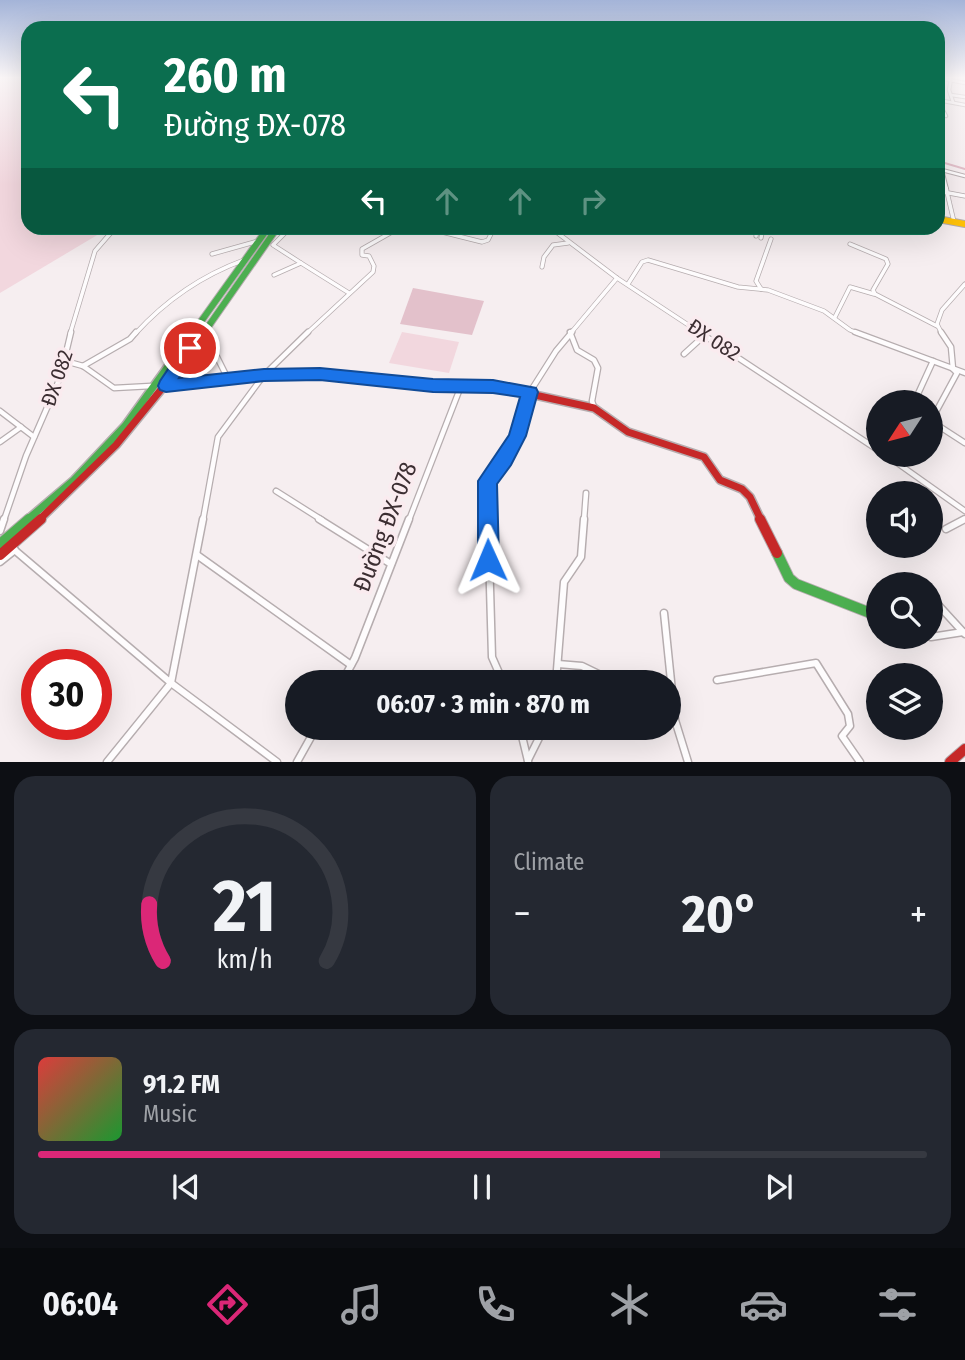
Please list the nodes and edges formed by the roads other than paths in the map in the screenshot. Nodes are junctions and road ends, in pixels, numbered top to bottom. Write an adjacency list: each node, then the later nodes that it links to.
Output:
1 (945, 171): 2 (street)
2 (965, 176)
3 (945, 188): 4 (street)
4 (946, 192): 5 (street); 7 (street)
5 (965, 196)
6 (945, 218): 7 (main road)
7 (954, 220): 8 (main road)
8 (965, 222)
9 (109, 235): 41 (street, ĐX 082)
10 (263, 235): 18 (main road)
11 (272, 235): 22 (main road)
12 (283, 235): 21 (street)
13 (387, 235): 32 (street)
14 (454, 235): 15 (street)
15 (490, 235)
16 (559, 235): 19 (street, ĐX 082)
17 (771, 239): 31 (street)
18 (259, 240): 23 (street); 24 (main road)
19 (568, 243): 26 (street); 28 (street, ĐX 082)
20 (850, 244): 33 (street)
21 (273, 245): 22 (street); 25 (street)
22 (261, 250): 36 (main road)
23 (212, 254)
24 (245, 260): 42 (street); 48 (main road)
25 (301, 262): 27 (street); 32 (street)
26 (542, 267)
27 (274, 275)
28 (617, 278): 29 (street, ĐX 082); 37 (street)
29 (628, 284): 31 (street); 38 (street, ĐX 082)
30 (965, 284): 35 (street)
31 (761, 289): 34 (street)
32 (349, 293): 45 (street)
33 (875, 294): 34 (street); 35 (street)
34 (835, 317): 40 (street)
35 (938, 327): 43 (street)
36 (203, 330): 46 (street); 49 (main road)
37 (570, 332): 51 (street); 53 (street)
38 (706, 334): 39 (street); 59 (street, ĐX 082)
39 (684, 354)
40 (933, 361): 43 (street); 50 (street)
41 (65, 362): 42 (street); 57 (street, ĐX 082)
42 (83, 366): 48 (street)
43 (953, 369): 44 (street); 52 (street)
44 (965, 373)
45 (264, 375): 46 (main road); 47 (main road); 71 (street)
46 (228, 379): 49 (main road)
47 (461, 385): 51 (main road); 73 (street, Đường ĐX-078)
48 (156, 386): 68 (main road)
49 (166, 386): 69 (main road)
50 (920, 390)
51 (530, 392): 53 (main road); 82 (street)
52 (943, 400)
53 (594, 408): 75 (main road)
54 (0, 411): 55 (street)
55 (21, 427): 57 (street); 58 (street)
56 (943, 429): 60 (street)
57 (34, 436): 67 (street, ĐX 082)
58 (0, 442)
59 (866, 442)
60 (965, 443)
61 (903, 467): 64 (street)
62 (276, 491): 73 (street)
63 (586, 493): 79 (street)
64 (965, 510)
65 (965, 519): 66 (street)
66 (946, 529)
67 (0, 531)
68 (1, 542)
69 (12, 549): 70 (main road); 72 (street); 86 (street)
70 (0, 555)
71 (197, 555): 80 (street); 86 (street)
72 (0, 562)
73 (391, 564): 80 (street, Đường ĐX-078)
74 (943, 610): 77 (street)
75 (866, 611)
76 (664, 613): 95 (street)
77 (964, 633): 78 (street)
78 (943, 636)
79 (558, 664): 83 (street); 84 (street)
80 (351, 665): 81 (street, Đường ĐX-078)
81 (348, 670)
82 (498, 670)
83 (557, 670)
84 (590, 670)
85 (717, 680): 96 (street)
86 (171, 683): 91 (street); 92 (street)
87 (309, 740): 93 (street)
88 (523, 740): 94 (street)
89 (538, 740): 94 (street)
90 (965, 749): 97 (main road)
91 (107, 761)
92 (277, 761)
93 (297, 761)
94 (528, 761)
95 (688, 761)
96 (860, 761)
97 (950, 761)

